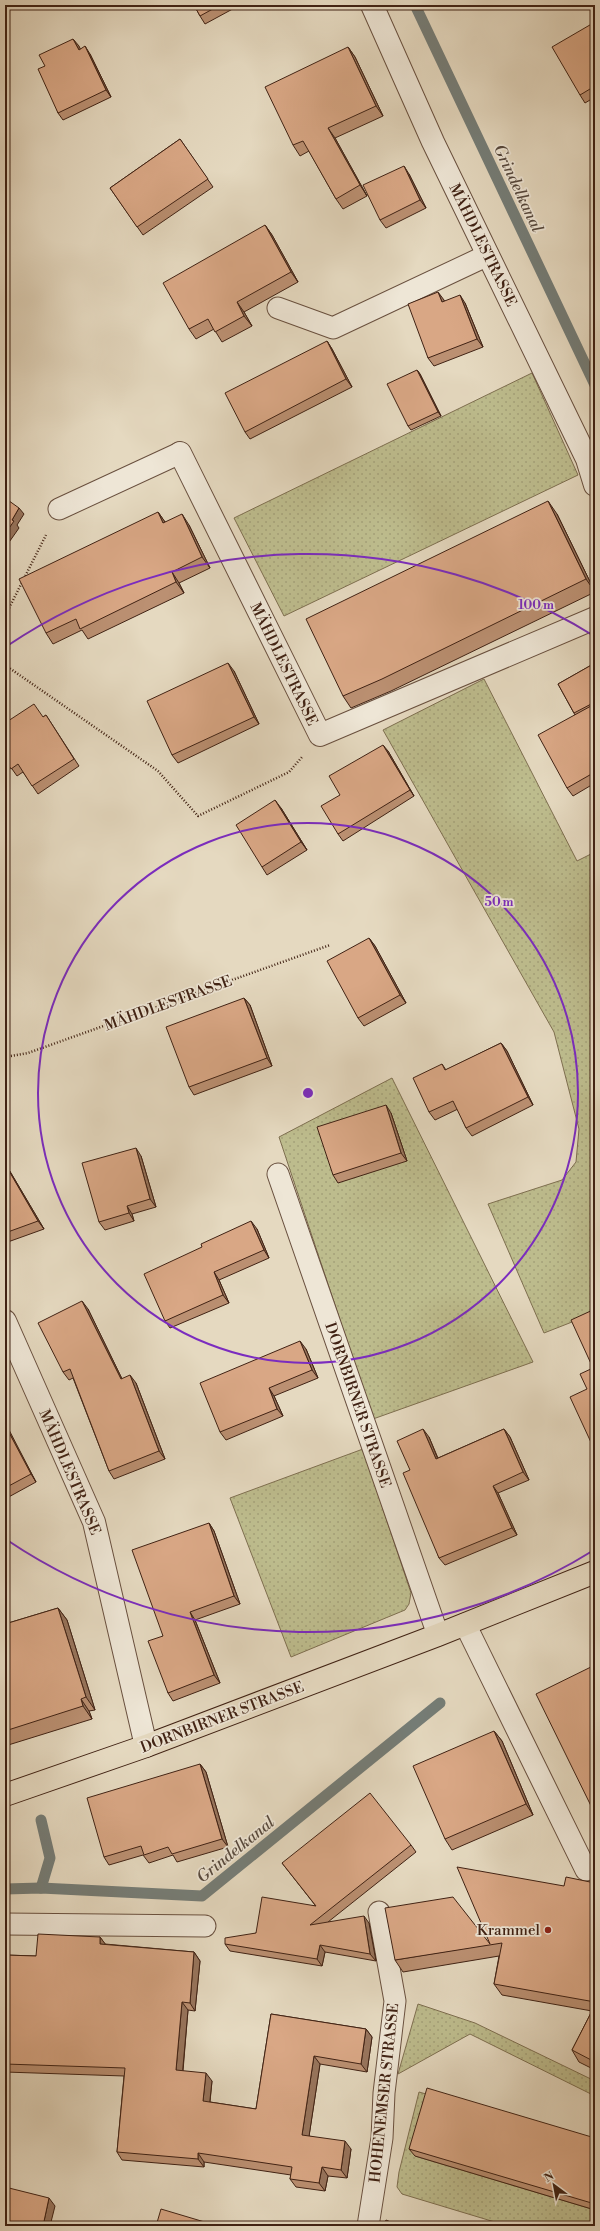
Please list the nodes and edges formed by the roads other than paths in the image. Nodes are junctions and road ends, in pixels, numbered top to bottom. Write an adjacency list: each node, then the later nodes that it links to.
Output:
1 (372, 5): 2 (street, MÄHDLESTRASSE)
2 (488, 255): 3 (lane); 5 (street, MÄHDLESTRASSE)
3 (278, 308)
4 (180, 453): 6 (lane); 7 (street, MÄHDLESTRASSE)
5 (595, 485)
6 (59, 509)
7 (595, 618)
8 (278, 1174): 12 (lane, DORNBIRNER STRASSE)
9 (5, 1321): 13 (street, MÄHDLESTRASSE)
10 (595, 1572): 11 (main road, DORNBIRNER STRASSE)
11 (465, 1624): 12 (main road, DORNBIRNER STRASSE); 15 (lane)
12 (438, 1635): 13 (main road, DORNBIRNER STRASSE)
13 (146, 1746): 14 (main road, DORNBIRNER STRASSE)
14 (5, 1795)
15 (586, 1870)
16 (379, 1912): 19 (lane, HOHENEMSER STRASSE)
17 (5, 1924): 18 (lane)
18 (205, 1926)
19 (368, 2226)

